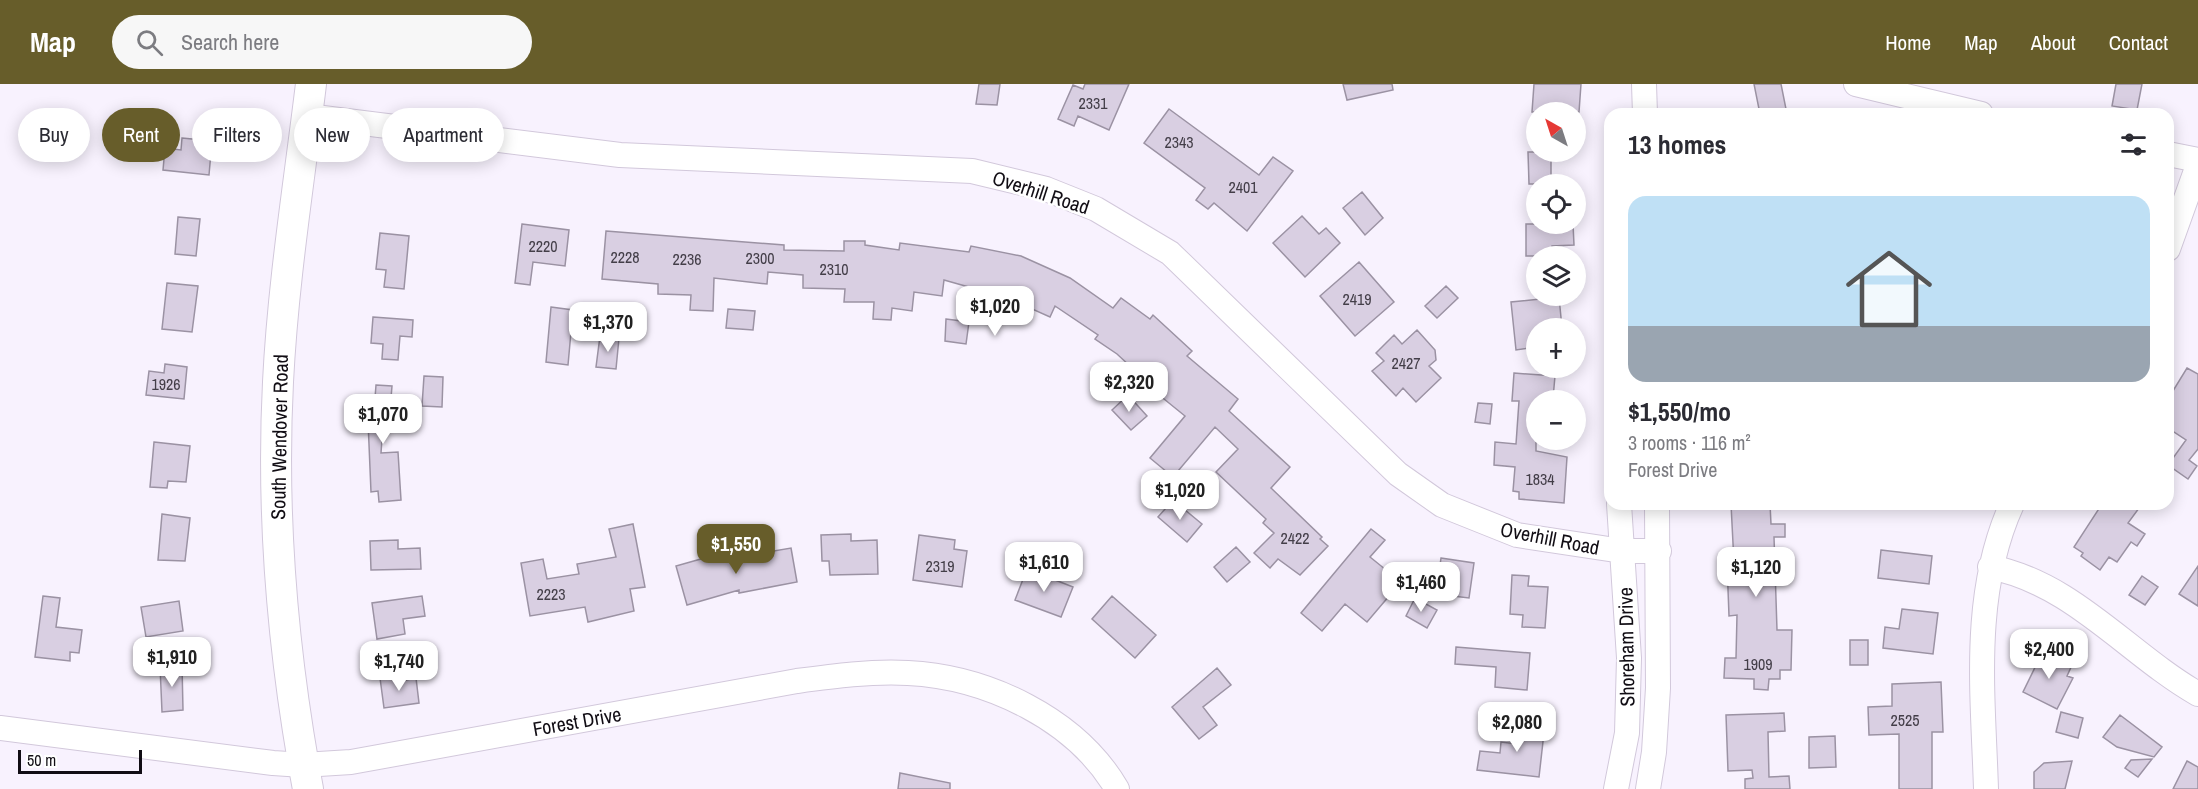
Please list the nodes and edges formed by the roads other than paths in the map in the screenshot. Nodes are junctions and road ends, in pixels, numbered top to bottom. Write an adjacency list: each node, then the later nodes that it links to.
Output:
1 (311, 84): 4 (main road, South Wendover Road)
2 (1644, 84): 5 (street)
3 (1856, 84): 6 (street)
4 (308, 108)
5 (1645, 108)
6 (1956, 108)
7 (370, 124): 17 (street, Overhill Road)
8 (2174, 155): 9 (street)
9 (2198, 160)
10 (302, 162): 21 (main road, South Wendover Road)
11 (2198, 165): 12 (street)
12 (2174, 232)
13 (1619, 510): 17 (street, Shoreham Drive)
14 (1657, 510): 16 (street, Shoreham Drive)
15 (2010, 510): 18 (street)
16 (1659, 550): 17 (street, Overhill Road); 24 (street, Shoreham Drive)
17 (1622, 551): 23 (street, Shoreham Drive)
18 (1990, 567): 19 (street); 25 (street)
19 (2198, 694)
20 (0, 728): 21 (street, Forest Drive)
21 (306, 777): 22 (street, Forest Drive)
22 (1117, 789)
23 (1616, 789)
24 (1648, 789)
25 (1986, 789)

